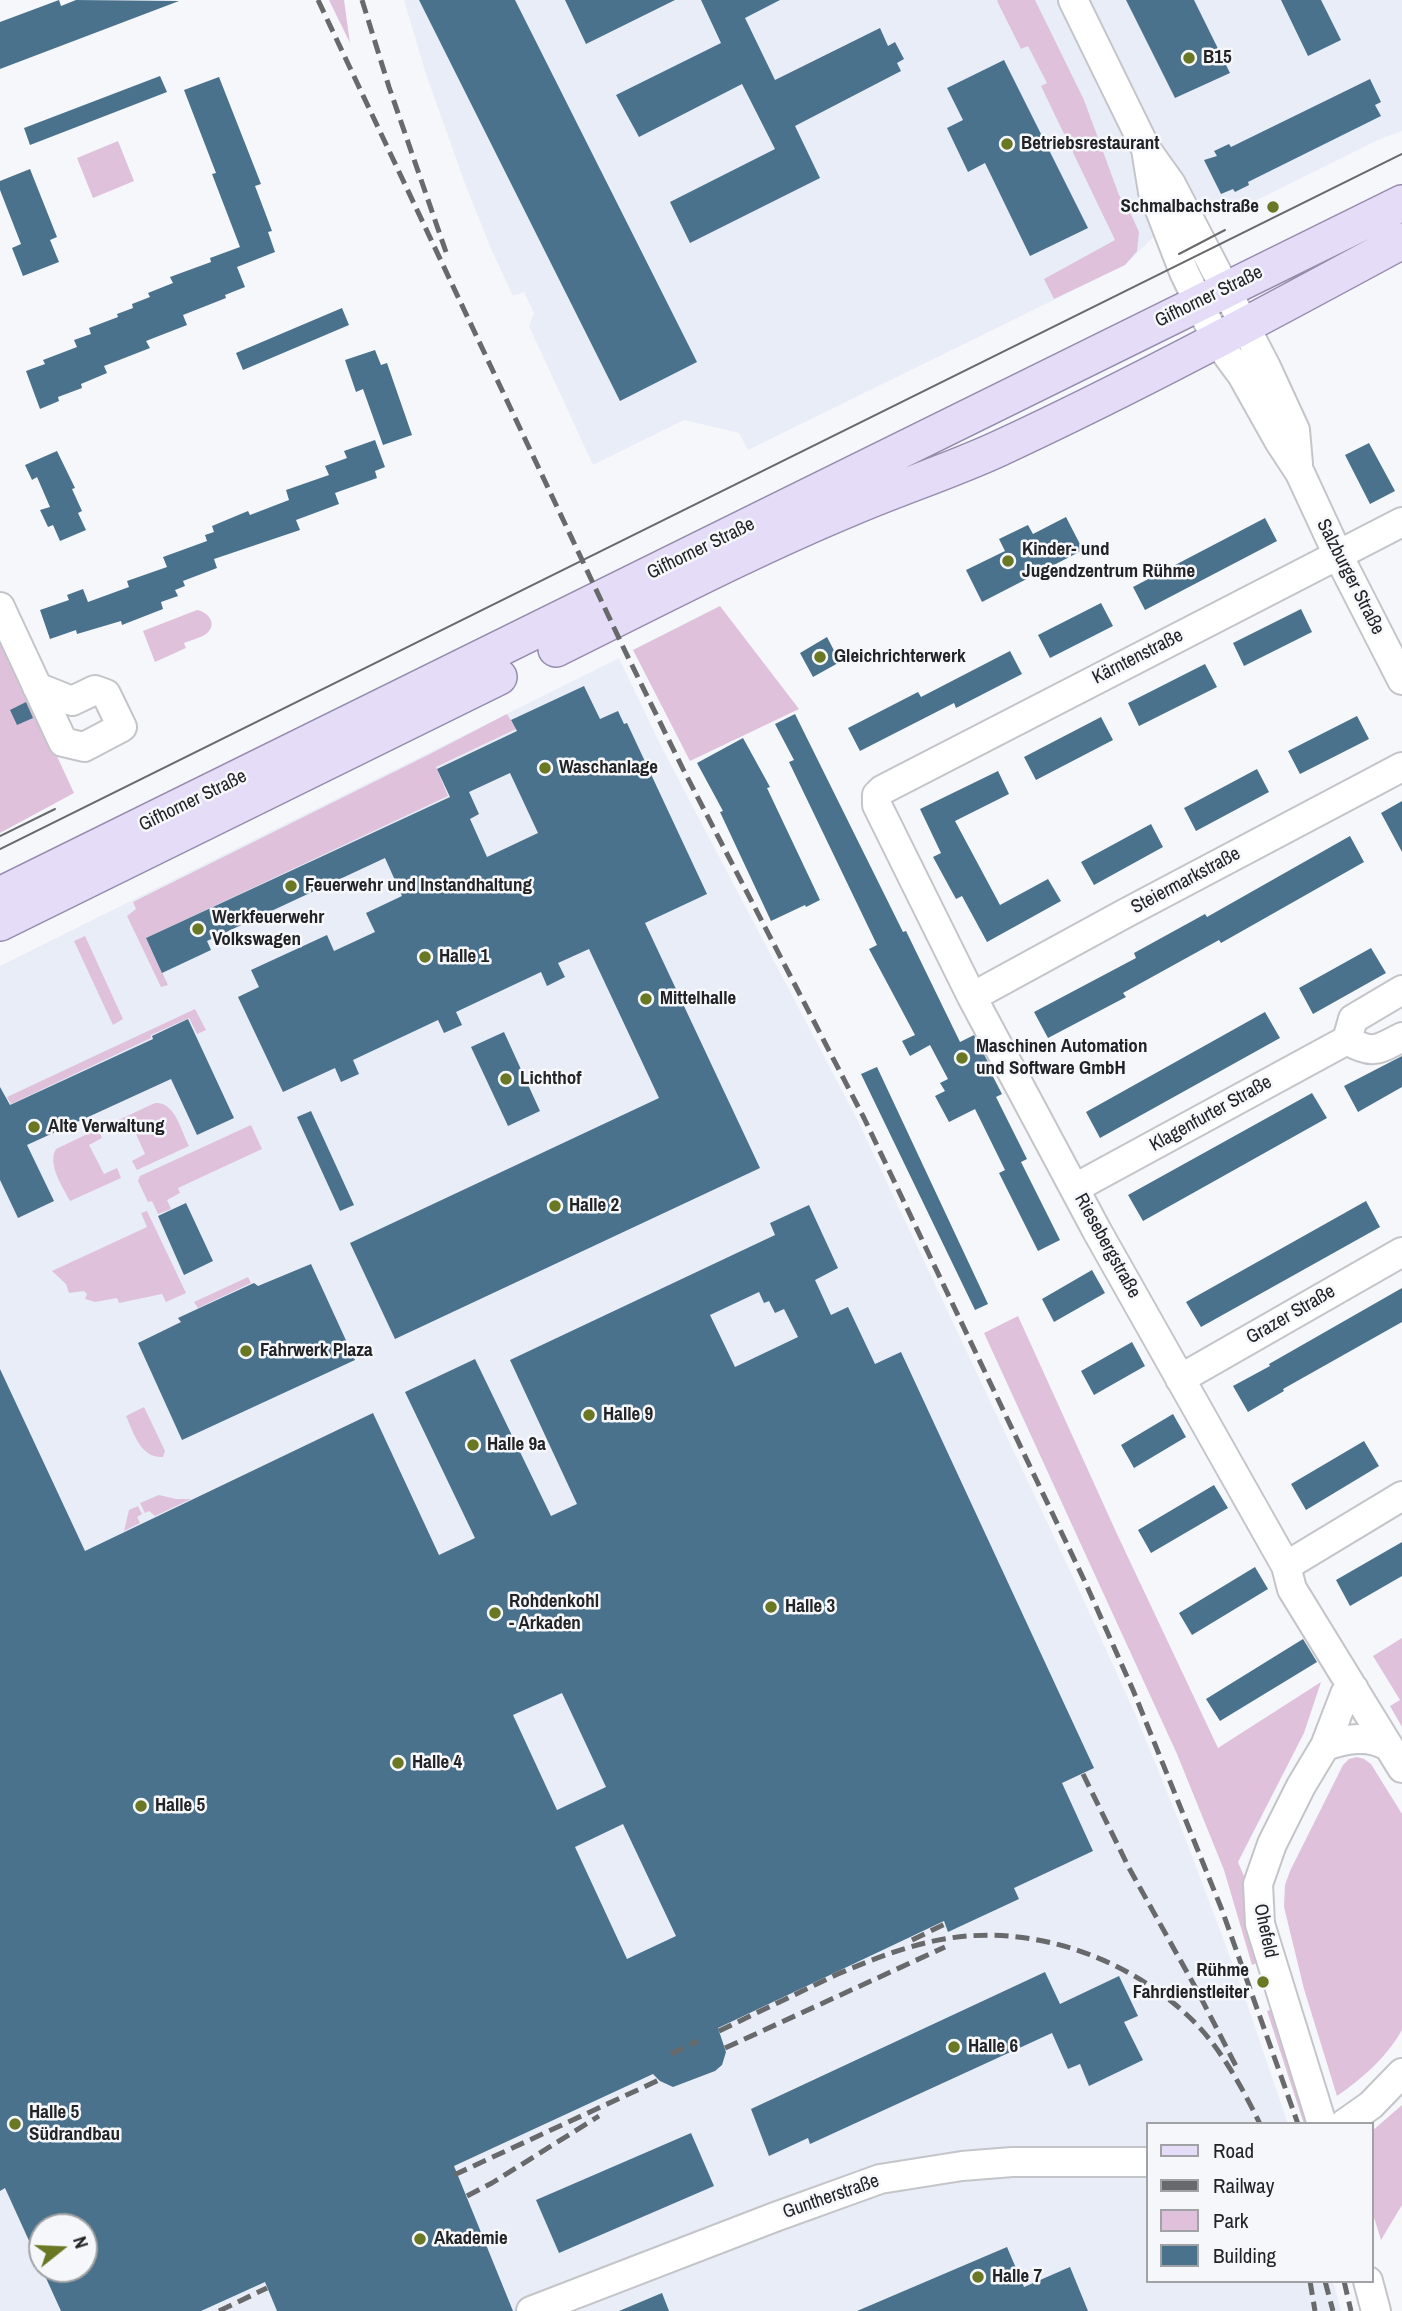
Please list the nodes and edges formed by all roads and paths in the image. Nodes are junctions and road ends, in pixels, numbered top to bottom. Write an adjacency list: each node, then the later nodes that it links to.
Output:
1 (1073, 0): 4 (street)
2 (1402, 203): 4 (main road, Gifhorner Straße)
3 (1402, 241): 5 (main road, Gifhorner Straße)
4 (1212, 296): 5 (street); 13 (main road, Gifhorner Straße)
5 (1231, 334): 7 (street, Salzburger Straße); 14 (main road, Gifhorner Straße)
6 (1402, 522): 7 (street, Kärntenstraße)
7 (1338, 555): 9 (street, Salzburger Straße); 12 (street, Kärntenstraße)
8 (0, 607): 10 (street)
9 (1402, 680)
10 (37, 687)
11 (1402, 767): 16 (street, Steiermarkstraße)
12 (877, 795): 16 (street, Riesebergstraße)
13 (0, 895)
14 (0, 923)
15 (1402, 990): 18 (street, Klagenfurter Straße)
16 (972, 997): 19 (street, Riesebergstraße)
17 (1402, 1037): 18 (street)
18 (1347, 1040): 19 (street, Klagenfurter Straße)
19 (1075, 1188): 21 (street, Riesebergstraße)
20 (1402, 1252): 21 (street, Grazer Straße)
21 (1180, 1379): 23 (street, Riesebergstraße)
22 (1402, 1496): 23 (street)
23 (1286, 1566): 24 (street, Riesebergstraße)
24 (1354, 1689): 25 (street); 26 (street, Ohefeld)
25 (1368, 1714): 26 (street, Ohefeld); 27 (street)
26 (1325, 1746): 27 (street); 29 (street, Ohefeld)
27 (1396, 1758)
28 (1395, 2081): 30 (street)
29 (1321, 2122)
30 (1346, 2122)
31 (1146, 2162): 33 (street, Guntherstraße)
32 (1369, 2283): 34 (street)
33 (531, 2311)
34 (1376, 2311)

